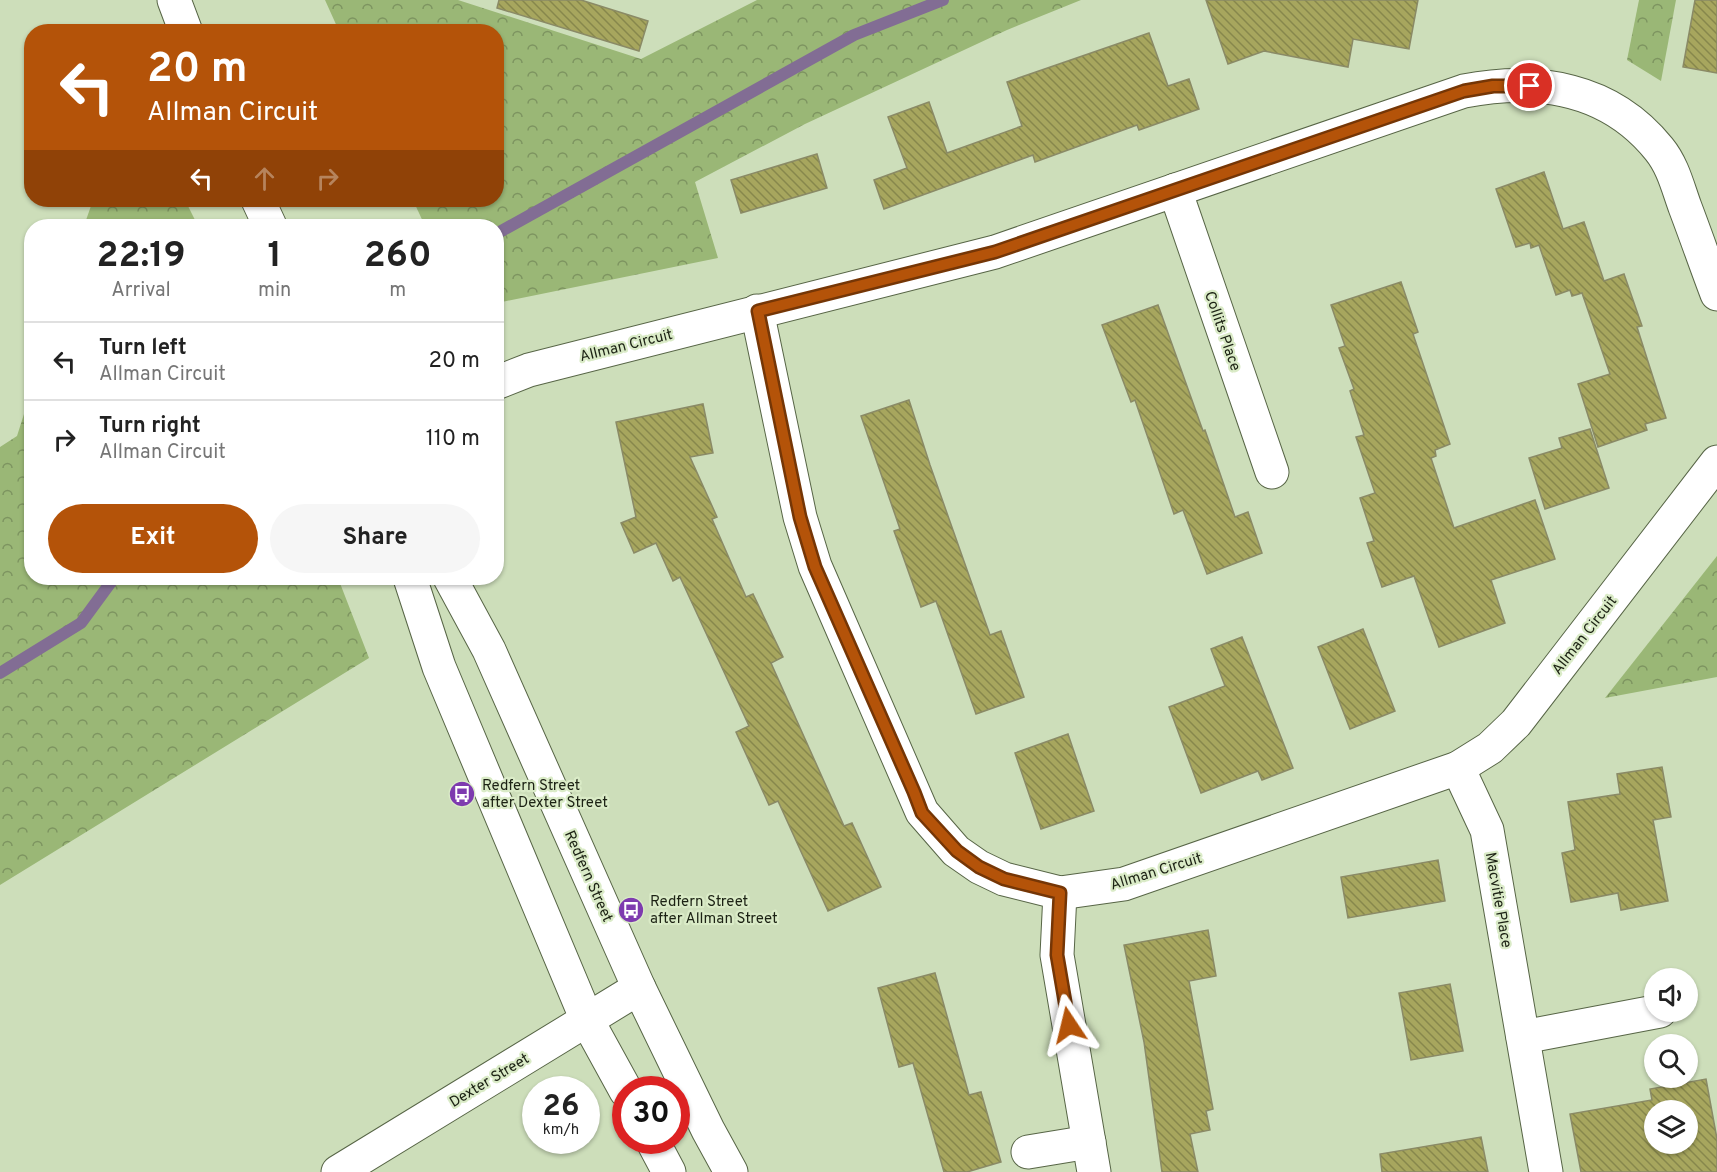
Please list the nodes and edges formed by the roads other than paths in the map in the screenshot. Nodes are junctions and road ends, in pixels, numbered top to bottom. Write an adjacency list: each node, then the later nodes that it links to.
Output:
1 (174, 0): 2 (street)
2 (183, 24)
3 (1175, 190): 4 (street, Allman Circuit); 6 (street, Allman Circuit); 9 (street, Collits Place)
4 (1708, 238): 5 (street, Allman Circuit)
5 (1717, 294)
6 (758, 311): 7 (street, Allman Circuit); 13 (street, Allman Circuit)
7 (504, 380)
8 (1717, 462): 12 (street, Allman Circuit)
9 (1272, 472)
10 (412, 585): 16 (street)
11 (454, 585): 14 (street, Redfern Street)
12 (1458, 768): 13 (street, Allman Circuit); 17 (street, Macvitie Place)
13 (1060, 893): 21 (street)
14 (639, 988): 16 (street, Dexter Street); 24 (street, Redfern Street)
15 (1644, 1014): 17 (street)
16 (587, 1020): 18 (street); 22 (street, Dexter Street)
17 (1523, 1037): 25 (street, Macvitie Place)
18 (618, 1076)
19 (1028, 1152): 21 (street)
20 (659, 1154): 23 (street)
21 (1092, 1157)
22 (338, 1172)
23 (669, 1172)
24 (731, 1172)
25 (1546, 1172)

